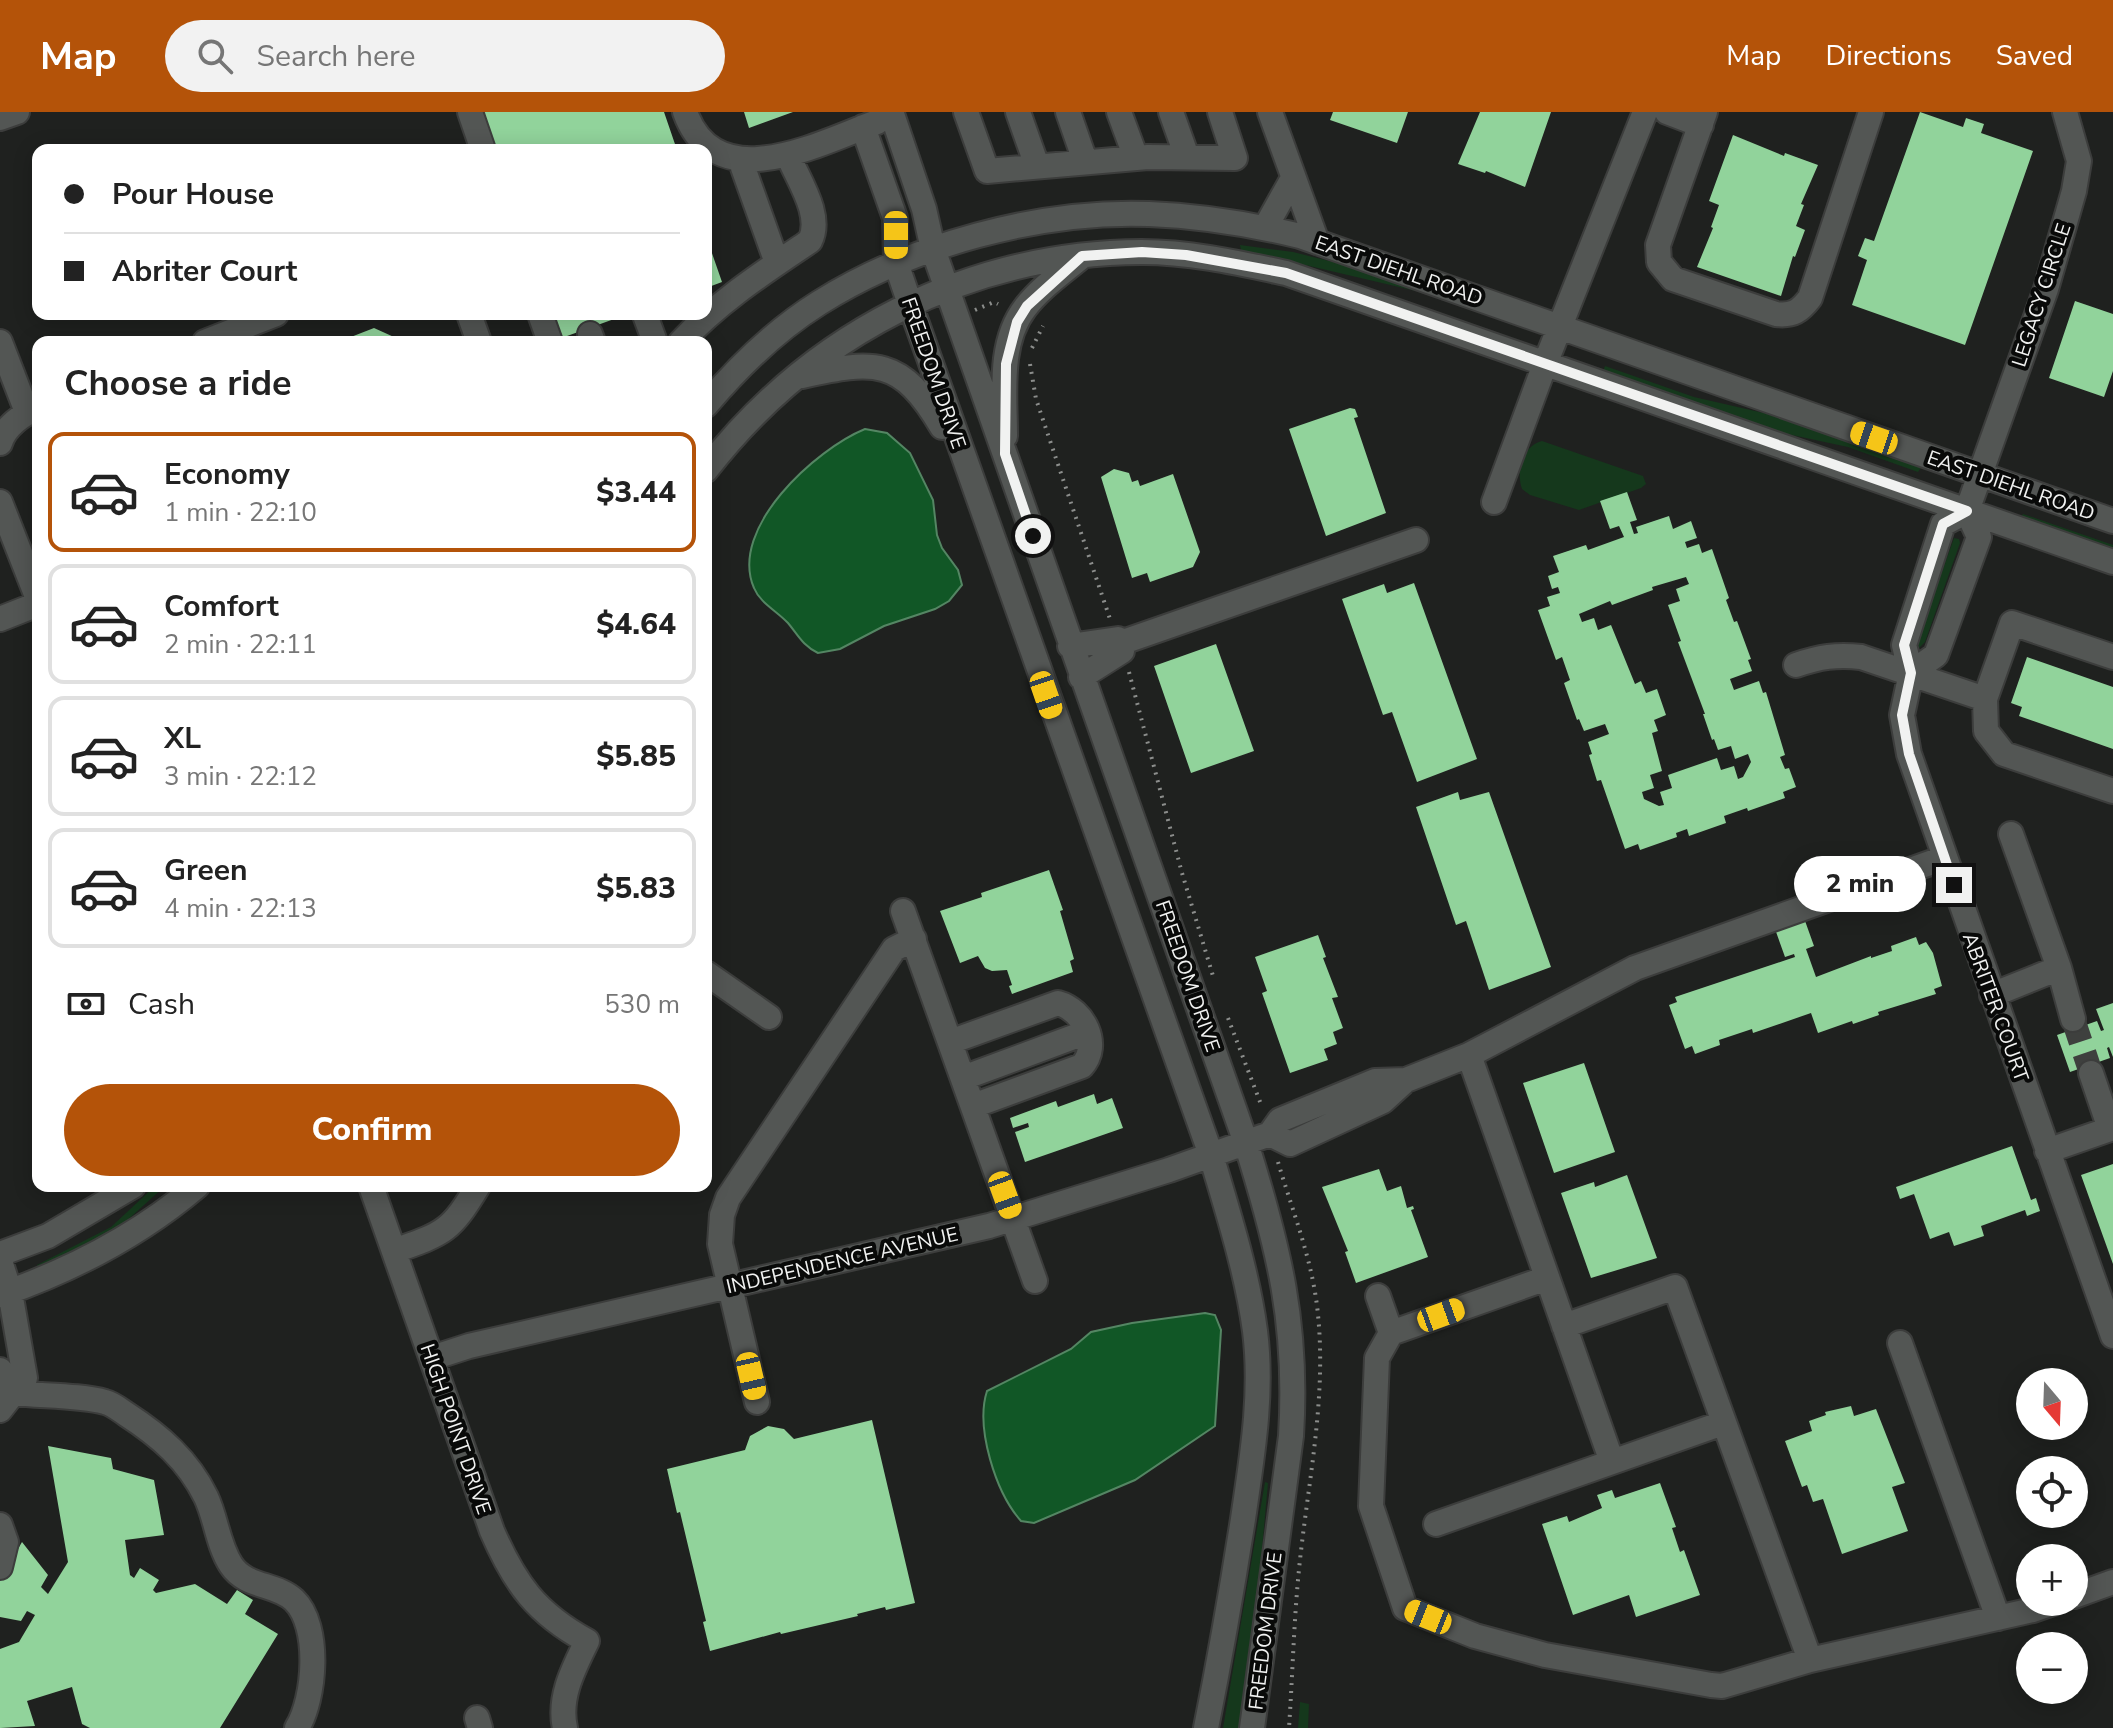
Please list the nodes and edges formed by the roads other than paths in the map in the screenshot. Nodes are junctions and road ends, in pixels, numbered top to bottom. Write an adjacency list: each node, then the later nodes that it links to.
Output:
1 (17, 112): 16 (street)
2 (470, 112): 19 (street)
3 (685, 112): 20 (street)
4 (966, 112): 27 (street)
5 (1018, 112): 27 (street)
6 (1068, 112): 26 (street)
7 (1119, 112): 24 (street)
8 (1171, 112): 23 (street)
9 (1220, 112): 23 (street)
10 (1270, 112): 28 (street)
11 (1645, 112): 40 (street)
12 (1667, 112): 17 (street)
13 (1871, 112): 17 (street)
14 (2065, 112): 52 (street, LEGACY CIRCLE)
15 (900, 114): 18 (street); 31 (street, FREEDOM DRIVE)
16 (0, 118)
17 (1703, 118)
18 (863, 127): 22 (street); 34 (street, FREEDOM DRIVE)
19 (481, 144)
20 (707, 144)
21 (712, 146): 25 (street)
22 (788, 155): 25 (street); 33 (street)
23 (1187, 157): 24 (street)
24 (1136, 158): 26 (street)
25 (740, 159): 33 (street)
26 (1085, 161): 27 (street)
27 (1037, 166)
28 (1293, 178): 29 (street); 30 (street)
29 (1265, 228): 30 (street, EAST DIEHL ROAD); 31 (street, EAST DIEHL ROAD)
30 (1317, 242): 40 (street, EAST DIEHL ROAD)
31 (933, 249): 34 (street, EAST DIEHL ROAD); 35 (street, FREEDOM DRIVE)
32 (1082, 256): 35 (street, EAST DIEHL ROAD); 44 (street, EAST DIEHL ROAD); 49 (street)
33 (777, 263): 37 (street)
34 (896, 263): 36 (street, FREEDOM DRIVE); 46 (street, EAST DIEHL ROAD)
35 (946, 288): 36 (street, EAST DIEHL ROAD); 49 (street, FREEDOM DRIVE)
36 (910, 304): 45 (street, EAST DIEHL ROAD); 51 (street, FREEDOM DRIVE)
37 (712, 311)
38 (261, 320): 41 (street)
39 (702, 320): 42 (street)
40 (1561, 327): 44 (street); 52 (street, EAST DIEHL ROAD)
41 (220, 336)
42 (686, 336)
43 (0, 342): 47 (street)
44 (1545, 364): 54 (street); 55 (street, EAST DIEHL ROAD)
45 (796, 377): 50 (street, EAST DIEHL ROAD); 51 (street)
46 (712, 399)
47 (32, 410): 48 (street)
48 (0, 443)
49 (1005, 454): 63 (street, FREEDOM DRIVE)
50 (712, 463)
51 (967, 469): 87 (street, FREEDOM DRIVE)
52 (1980, 475): 55 (street, ABRITER COURT); 56 (street, EAST DIEHL ROAD)
53 (0, 502): 59 (street)
54 (1494, 502)
55 (1967, 511): 58 (street, EAST DIEHL ROAD); 66 (street, ABRITER COURT); 66 (street)
56 (2113, 521)
57 (1416, 540): 62 (street)
58 (2113, 562)
59 (32, 586)
60 (32, 605): 61 (street)
61 (0, 619)
62 (1119, 636): 63 (street); 67 (street)
63 (1070, 646): 67 (street, FREEDOM DRIVE)
64 (2113, 657): 68 (street)
65 (1796, 665): 66 (street)
66 (1911, 673): 68 (street); 71 (street, ABRITER COURT)
67 (1081, 677): 85 (street, FREEDOM DRIVE)
68 (1985, 699): 69 (street)
69 (2113, 791)
70 (2011, 834): 74 (street)
71 (1944, 858): 76 (street, ABRITER COURT); 81 (street, INDEPENDENCE AVENUE)
72 (903, 911): 73 (street)
73 (914, 939): 80 (street); 98 (street)
74 (2059, 968): 76 (street); 78 (street)
75 (712, 977): 77 (street)
76 (1992, 995): 86 (street, ABRITER COURT)
77 (769, 1017)
78 (2073, 1019)
79 (1087, 1032): 80 (street); 83 (street); 84 (street)
80 (950, 1042): 83 (street)
81 (1469, 1055): 85 (street, INDEPENDENCE AVENUE); 96 (street)
82 (2091, 1073): 86 (street)
83 (963, 1078): 84 (street)
84 (973, 1106): 92 (street)
85 (1246, 1143): 87 (street, INDEPENDENCE AVENUE); 122 (street, FREEDOM DRIVE)
86 (2047, 1151): 103 (street, ABRITER COURT)
87 (1211, 1155): 92 (street, INDEPENDENCE AVENUE); 121 (street, FREEDOM DRIVE)
88 (123, 1192): 94 (street)
89 (189, 1192): 99 (street)
90 (373, 1192): 93 (street, HIGH POINT DRIVE)
91 (474, 1192): 93 (street)
92 (1014, 1218): 97 (street); 98 (street, INDEPENDENCE AVENUE)
93 (394, 1251): 105 (street, HIGH POINT DRIVE)
94 (0, 1254)
95 (0, 1261): 99 (street)
96 (1547, 1278): 101 (street); 102 (street)
97 (1035, 1281)
98 (729, 1286): 105 (street, INDEPENDENCE AVENUE); 108 (street)
99 (5, 1293): 107 (street)
100 (1378, 1296): 102 (street)
101 (1564, 1326): 109 (street); 110 (street)
102 (1391, 1333): 118 (street)
103 (2113, 1336)
104 (1900, 1343): 117 (street)
105 (432, 1358): 120 (street, HIGH POINT DRIVE)
106 (0, 1370): 107 (street)
107 (7, 1402): 119 (street)
108 (757, 1402)
109 (1723, 1423): 110 (street); 118 (street)
110 (1612, 1462): 111 (street)
111 (1436, 1524)
112 (0, 1525): 113 (street)
113 (0, 1567)
114 (2113, 1582): 115 (street)
115 (2088, 1591)
116 (2016, 1613): 117 (street)
117 (1998, 1618): 118 (street)
118 (1810, 1660)
119 (297, 1728)
120 (565, 1728)
121 (1206, 1728)
122 (1252, 1728)

